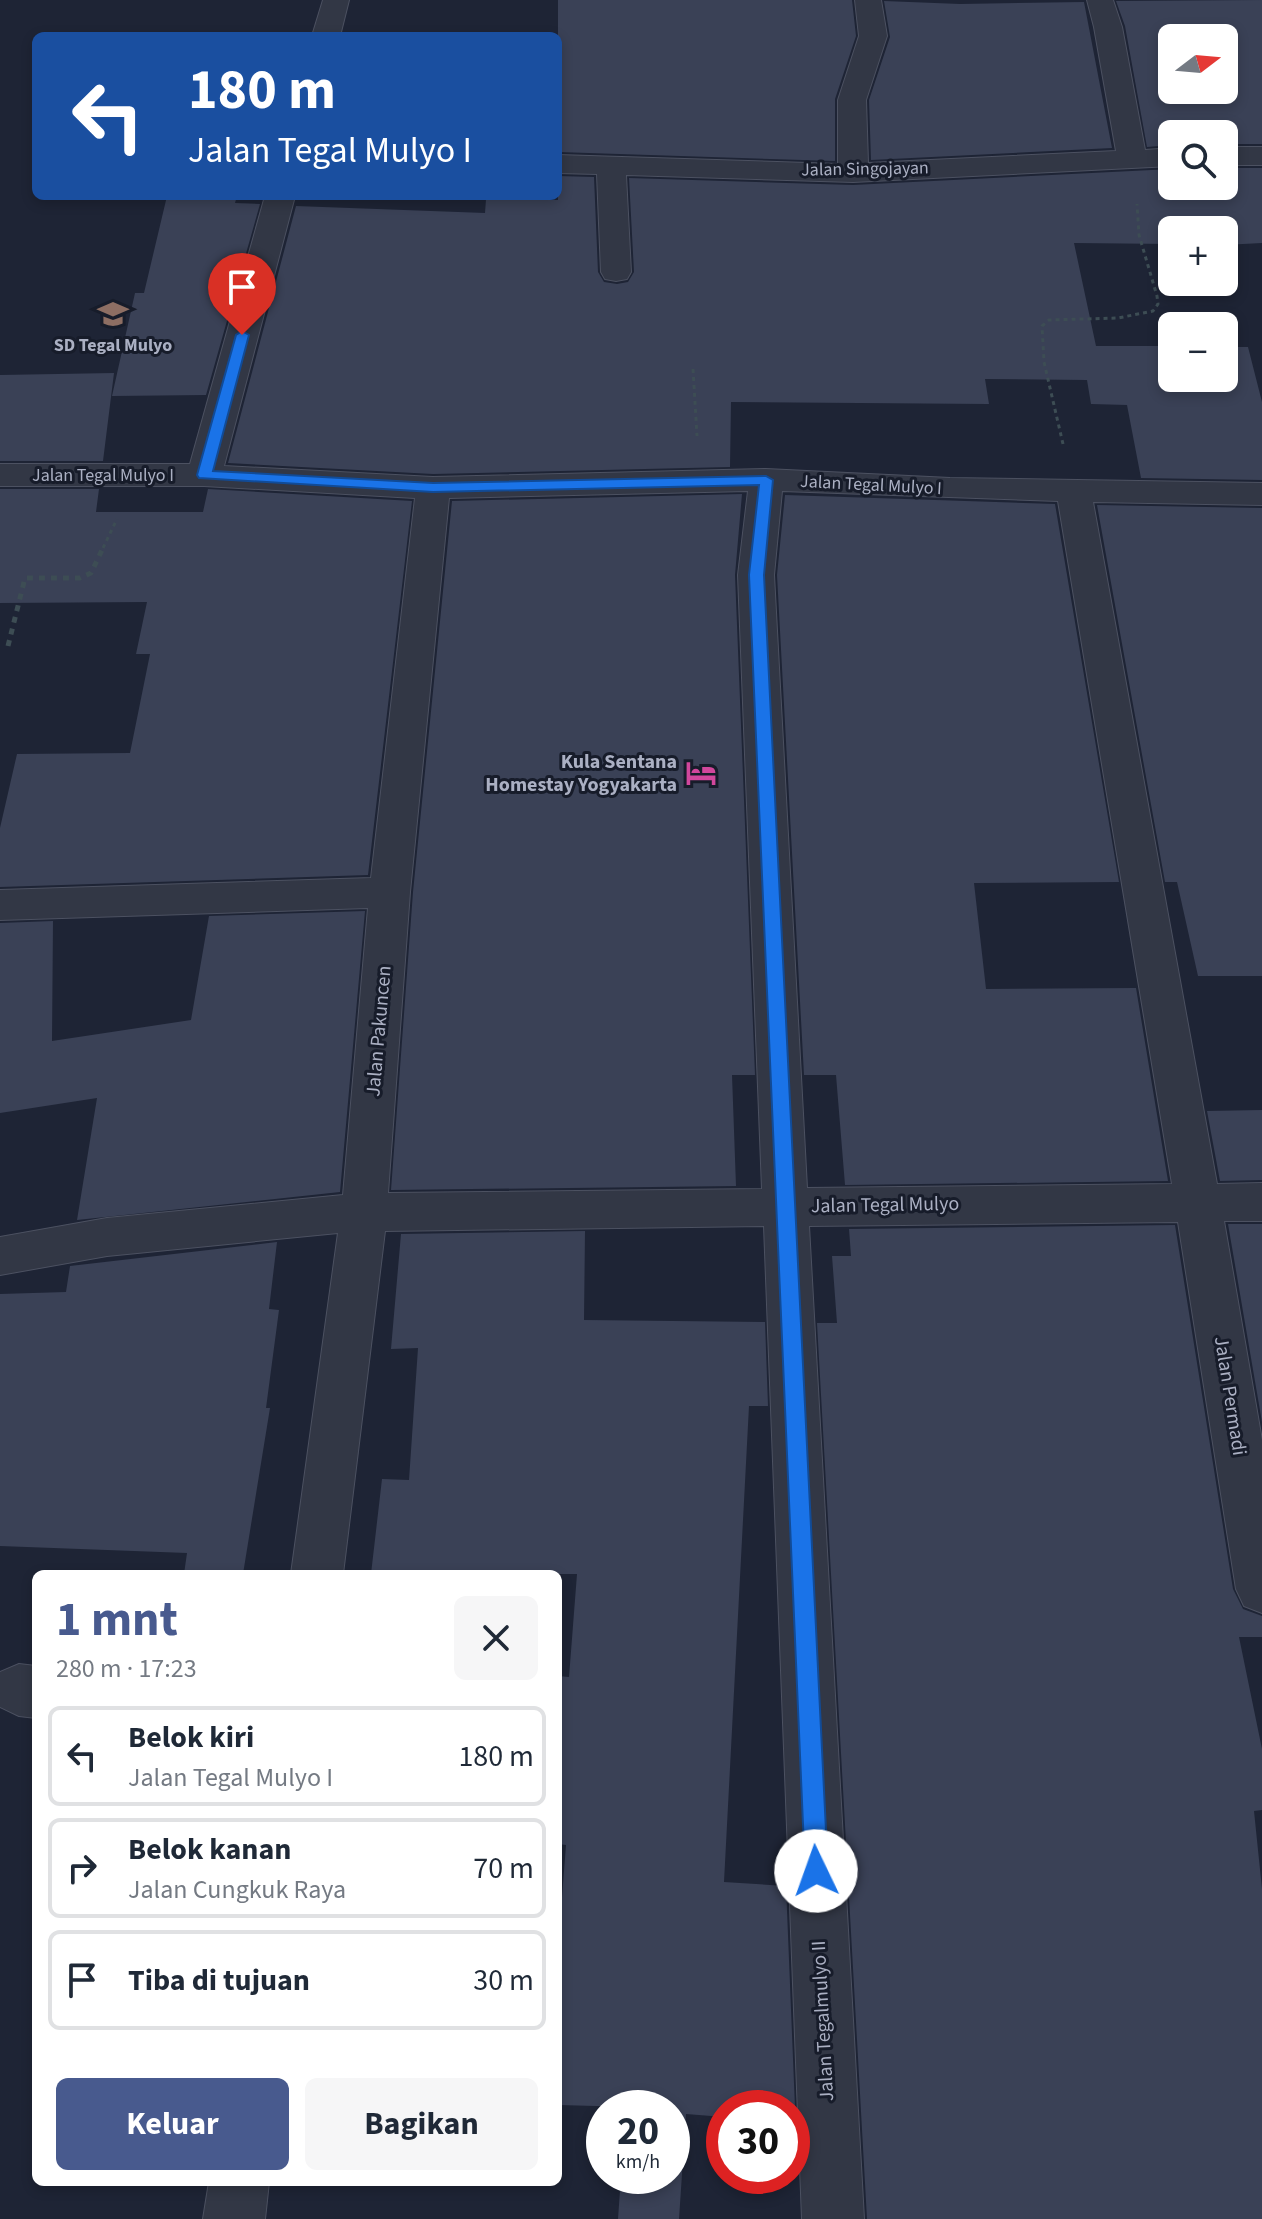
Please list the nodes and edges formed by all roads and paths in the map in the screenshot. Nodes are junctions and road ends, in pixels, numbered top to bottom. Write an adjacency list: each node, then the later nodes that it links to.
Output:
1 (336, 0): 4 (street)
2 (868, 0): 11 (street)
3 (1100, 0): 7 (street)
4 (327, 32)
5 (1238, 156): 6 (street)
6 (1262, 156)
7 (1132, 157): 8 (street, Jalan Singojayan); 11 (street, Jalan Singojayan); 21 (path)
8 (1158, 157)
9 (562, 164): 10 (street, Jalan Singojayan)
10 (611, 167): 11 (street, Jalan Singojayan); 13 (street)
11 (853, 173)
12 (279, 200): 17 (street)
13 (616, 272)
14 (693, 369): 19 (path)
15 (135, 473): 16 (street, Jalan Tegal Mulyo I); 17 (street, Jalan Tegal Mulyo I); 23 (path)
16 (0, 475)
17 (204, 475): 20 (street, Jalan Tegal Mulyo I)
18 (766, 480): 19 (street, Jalan Tegal Mulyo I); 21 (street, Jalan Tegal Mulyo I); 28 (street, Jalan Tegalmulyo II)
19 (700, 481): 20 (street, Jalan Tegal Mulyo I)
20 (433, 488): 24 (street, Jalan Pakuncen)
21 (1074, 492): 22 (street, Jalan Tegal Mulyo I); 26 (street, Jalan Permadi)
22 (1262, 494)
23 (8, 646)
24 (390, 892): 25 (street); 29 (street, Jalan Pakuncen)
25 (0, 905)
26 (1198, 1202): 27 (street, Jalan Tegal Mulyo); 28 (street, Jalan Tegal Mulyo); 32 (street, Jalan Permadi)
27 (1262, 1202)
28 (785, 1206): 29 (street, Jalan Tegal Mulyo); 35 (street, Jalan Tegalmulyo II)
29 (364, 1212): 30 (street, Jalan Tegal Mulyo); 31 (street, Jalan Pakuncen)
30 (0, 1256)
31 (318, 1570)
32 (1262, 1589)
33 (238, 2186): 34 (street)
34 (234, 2219)
35 (833, 2219)

